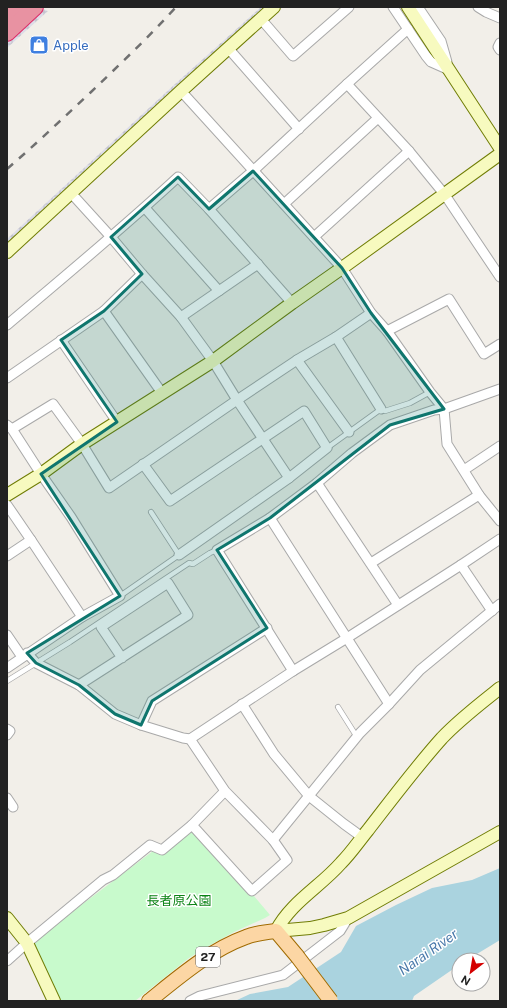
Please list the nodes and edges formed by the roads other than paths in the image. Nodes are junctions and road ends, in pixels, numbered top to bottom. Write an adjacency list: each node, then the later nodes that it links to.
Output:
1 (15, 7): 9 (highway)
2 (36, 7): 13 (highway)
3 (274, 7): 11 (street)
4 (349, 7): 11 (street)
5 (393, 7): 12 (street)
6 (408, 7): 17 (street)
7 (418, 7): 17 (street)
8 (478, 7): 10 (street)
9 (7, 14)
10 (500, 18)
11 (261, 19): 15 (street)
12 (408, 29): 17 (street); 18 (street)
13 (7, 33)
14 (500, 43): 16 (street)
15 (228, 48): 19 (street); 21 (street)
16 (500, 50)
17 (450, 71): 22 (street)
18 (347, 84): 20 (street); 21 (street)
19 (181, 91): 25 (street); 26 (street)
20 (378, 118): 23 (street); 28 (street)
21 (299, 129): 25 (street)
22 (500, 148)
23 (408, 151): 27 (street); 32 (street)
24 (500, 154): 27 (street)
25 (253, 171): 28 (street); 30 (street)
26 (71, 193): 31 (street); 33 (street)
27 (445, 194): 35 (street); 37 (street)
28 (284, 204): 32 (street)
29 (145, 208): 30 (street); 31 (street); 38 (street)
30 (209, 208): 34 (street)
31 (111, 237): 36 (street); 43 (street)
32 (314, 237): 35 (street)
33 (7, 252)
34 (258, 264): 38 (street); 39 (street)
35 (342, 268): 39 (street); 41 (street)
36 (142, 274): 40 (street); 42 (street)
37 (500, 277)
38 (219, 291): 42 (street)
39 (292, 303): 49 (street)
40 (104, 310): 46 (street); 53 (street)
41 (371, 313): 44 (street); 45 (street)
42 (182, 317): 49 (street)
43 (7, 325)
44 (387, 331): 47 (street); 52 (street)
45 (336, 337): 48 (street); 56 (street)
46 (61, 340): 50 (street); 57 (street)
47 (500, 344)
48 (297, 360): 54 (street); 59 (street)
49 (213, 361): 53 (street); 54 (street)
50 (7, 378)
51 (500, 389): 55 (street)
52 (430, 392): 55 (street); 56 (lane)
53 (162, 393): 57 (street)
54 (237, 400): 60 (street); 64 (street)
55 (444, 409): 65 (street); 68 (street)
56 (380, 410): 59 (lane)
57 (117, 422): 61 (street)
58 (10, 427): 61 (street); 66 (street)
59 (349, 432): 63 (lane)
60 (262, 438): 63 (street); 64 (street); 67 (street)
61 (82, 444): 64 (street); 66 (street)
62 (500, 446): 65 (street)
63 (327, 448): 67 (street)
64 (143, 464)
65 (464, 470): 70 (street)
66 (41, 474): 69 (street); 82 (street)
67 (289, 478): 78 (street)
68 (316, 483): 73 (street); 80 (street)
69 (7, 495)
70 (479, 495): 74 (street); 80 (street)
71 (7, 505): 76 (street)
72 (151, 512): 78 (lane)
73 (270, 518): 77 (street); 89 (street)
74 (500, 521)
75 (500, 538): 81 (street)
76 (31, 540): 79 (street); 86 (street)
77 (217, 550): 87 (street); 92 (lane)
78 (178, 555): 82 (lane)
79 (7, 556)
80 (371, 563): 84 (street)
81 (462, 565): 84 (street); 85 (street)
82 (120, 596): 86 (street)
83 (500, 604): 85 (street)
84 (398, 605): 89 (street)
85 (492, 611): 99 (street)
86 (82, 617): 90 (street)
87 (267, 628): 94 (street); 101 (street)
88 (7, 636): 90 (street)
89 (347, 638): 94 (street); 99 (street)
90 (25, 655): 92 (street); 93 (street)
91 (122, 658): 91 (street); 96 (street)
92 (36, 663): 95 (lane); 96 (street)
93 (7, 668)
94 (293, 671): 98 (street)
95 (7, 681)
96 (79, 685): 101 (street)
97 (500, 688): 110 (street)
98 (242, 704): 103 (street); 105 (street)
99 (389, 704): 102 (street)
100 (338, 707): 102 (lane)
101 (141, 725): 103 (street)
102 (357, 737): 105 (street)
103 (190, 739): 104 (street)
104 (225, 792): 108 (street); 111 (street)
105 (309, 796): 110 (street); 111 (street)
106 (7, 798): 107 (street)
107 (13, 807)
108 (192, 825): 111 (street); 115 (street)
109 (500, 832): 113 (street)
110 (362, 837): 114 (street)
111 (273, 840)
112 (7, 918): 115 (street)
113 (348, 918): 114 (street); 119 (street)
114 (276, 931): 118 (main road, 27); 120 (main road, bridge)
115 (27, 942): 116 (street); 117 (street)
116 (7, 961)
117 (54, 1001)
118 (149, 1001)
119 (190, 1001)
120 (331, 1001)

